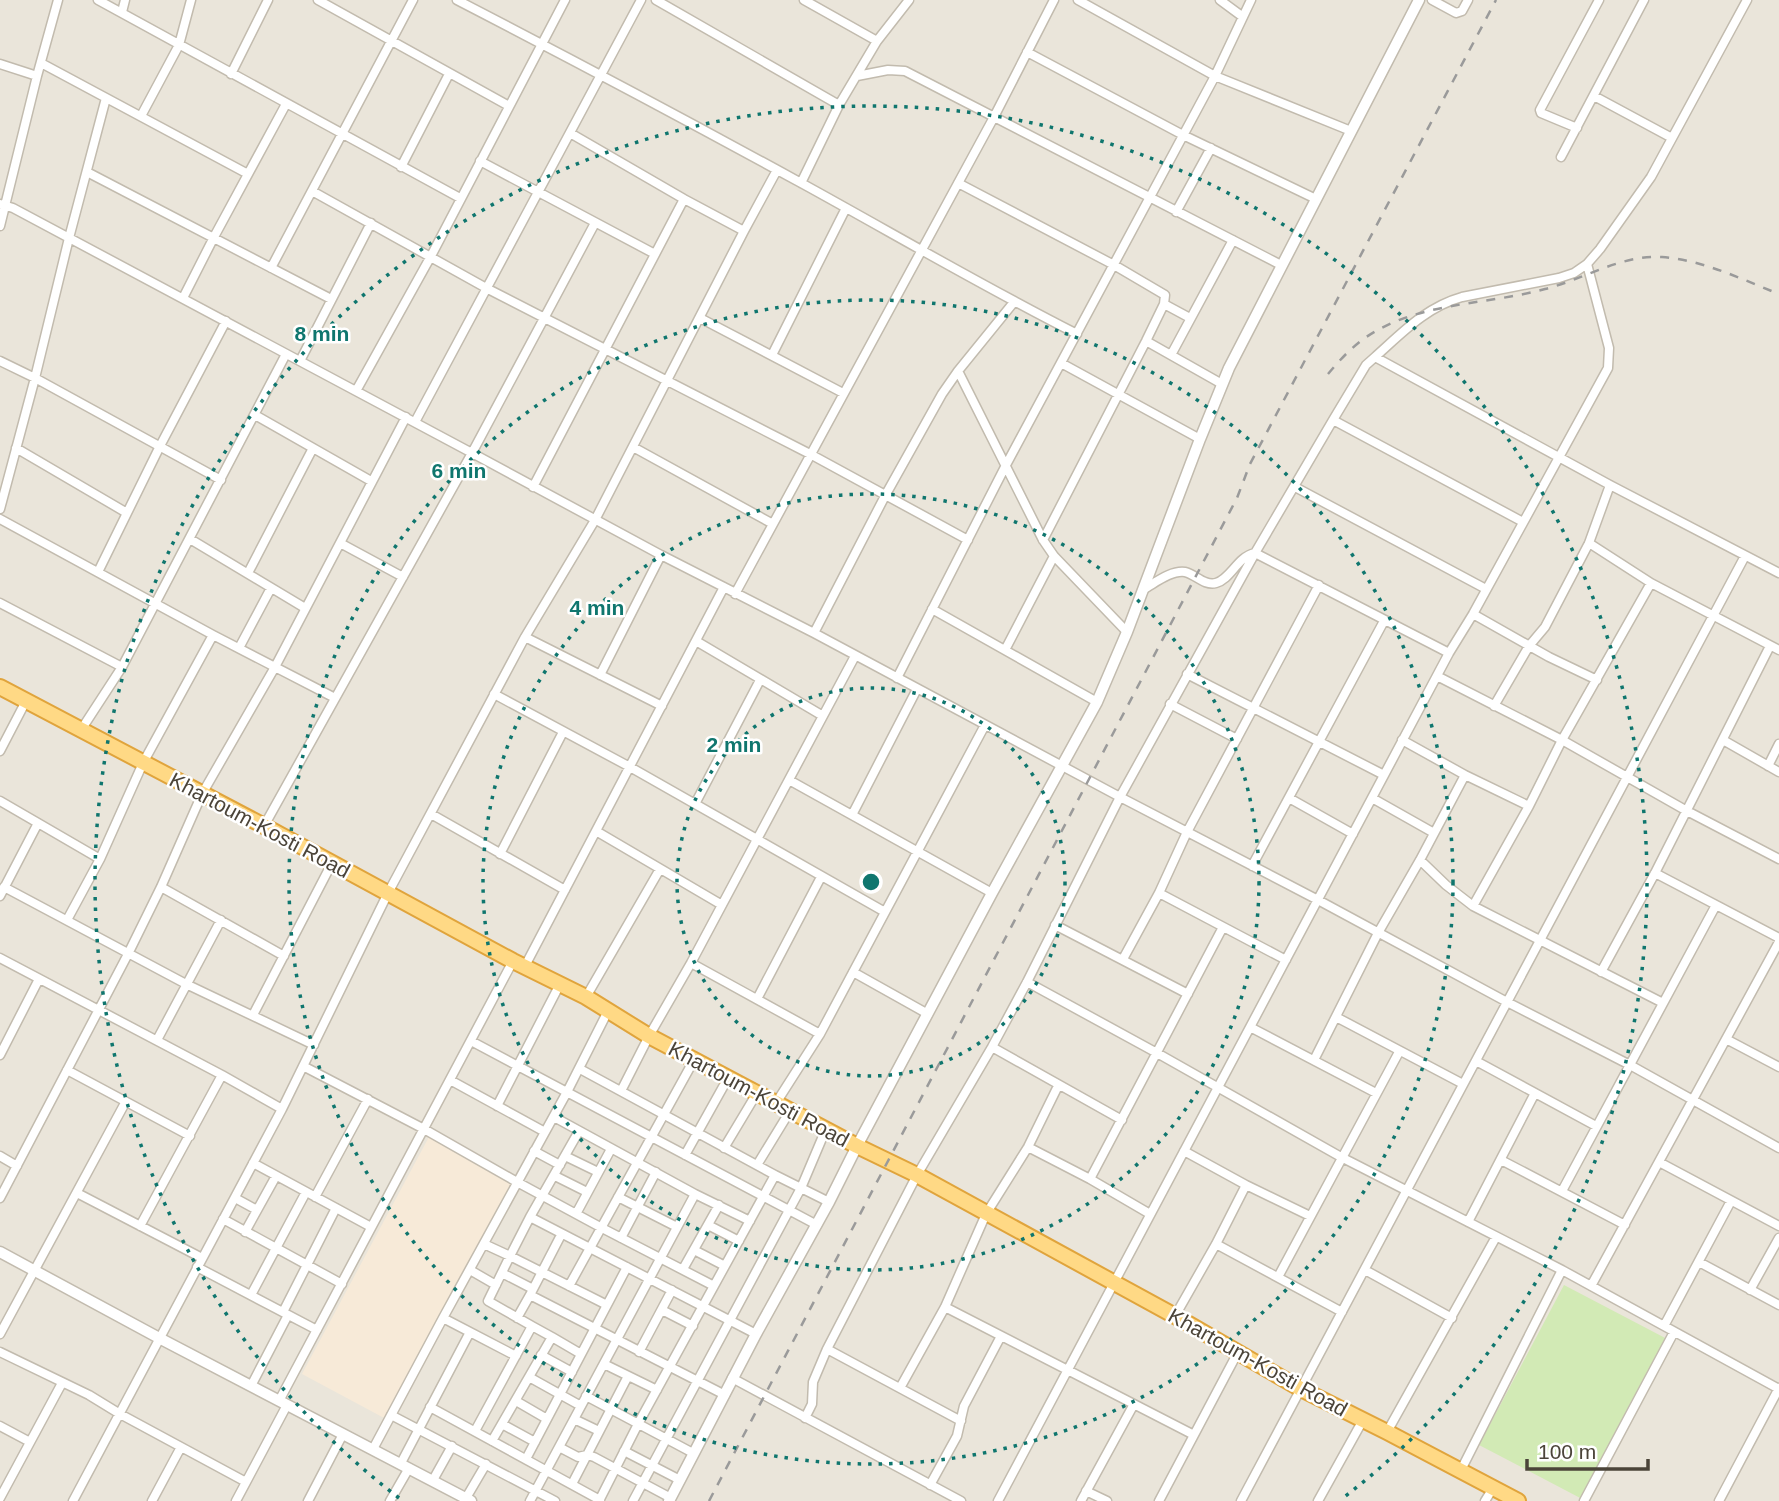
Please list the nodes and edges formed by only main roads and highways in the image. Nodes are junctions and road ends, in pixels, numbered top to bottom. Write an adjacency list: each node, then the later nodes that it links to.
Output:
1 (0, 687): 2 (highway, Khartoum-Kosti Road)
2 (1518, 1501)

